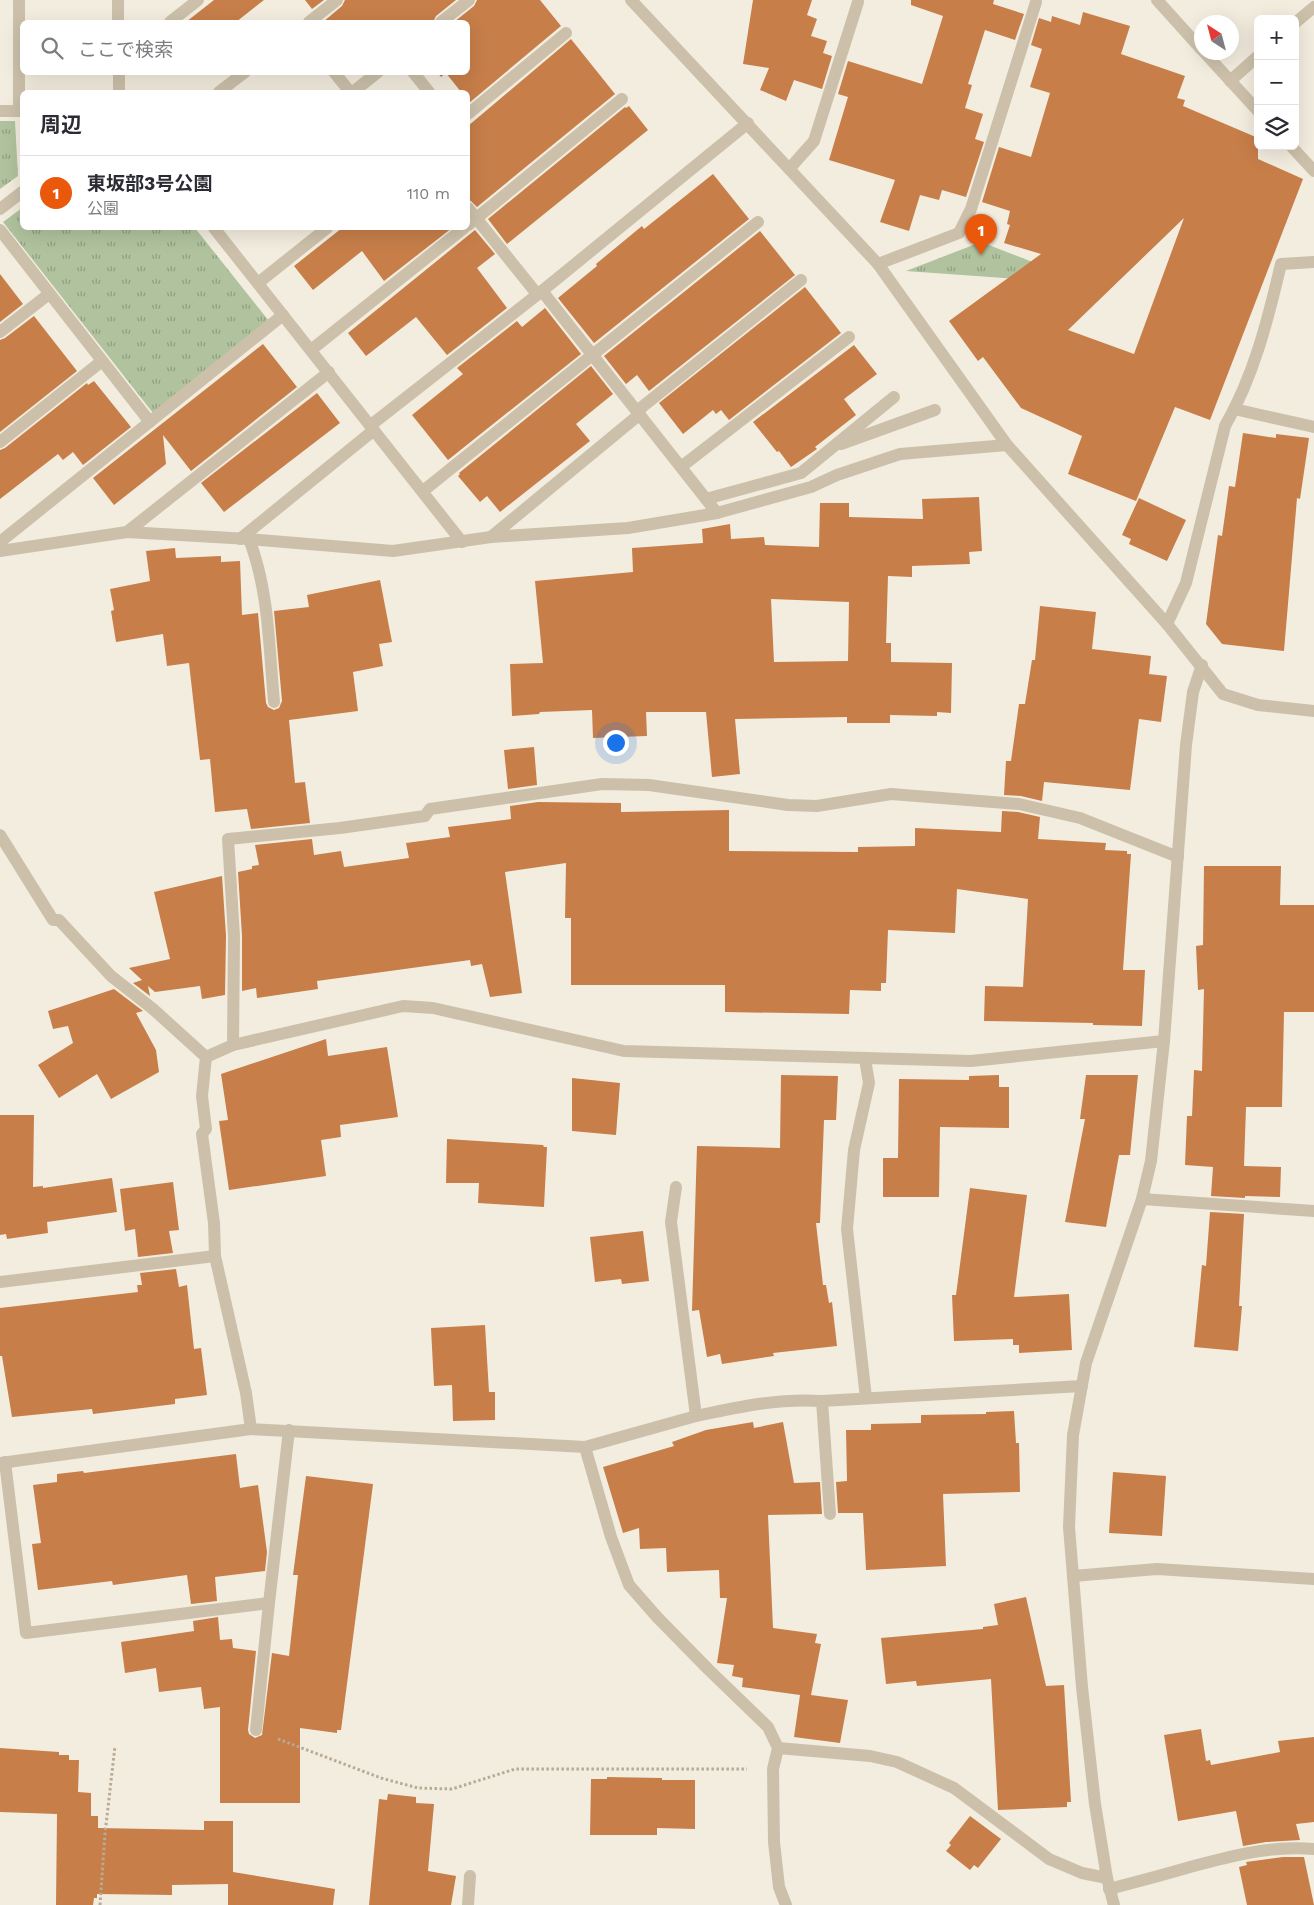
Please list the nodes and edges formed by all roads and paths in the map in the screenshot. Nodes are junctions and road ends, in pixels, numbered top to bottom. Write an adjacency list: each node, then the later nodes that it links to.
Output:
1 (19, 0): 34 (street)
2 (118, 0): 11 (street)
3 (198, 0): 12 (street)
4 (337, 0): 13 (street)
5 (469, 0): 14 (street)
6 (631, 0): 36 (street)
7 (1157, 0): 17 (street)
8 (858, 2): 38 (street)
9 (1036, 2): 49 (street)
10 (1314, 7): 15 (street)
11 (118, 20)
12 (173, 20)
13 (312, 20)
14 (444, 20)
15 (1299, 20)
16 (566, 33): 35 (street)
17 (1194, 41)
18 (1211, 60): 25 (street)
19 (1254, 60): 25 (street)
20 (119, 75): 26 (street)
21 (241, 75): 27 (street)
22 (337, 75): 28 (street)
23 (374, 75): 29 (street)
24 (415, 75): 30 (street)
25 (1230, 81): 32 (street)
26 (119, 90)
27 (222, 90)
28 (350, 90)
29 (355, 90)
30 (427, 90)
31 (622, 100): 42 (street)
32 (1254, 107)
33 (0, 111): 34 (street)
34 (20, 111)
35 (470, 112)
36 (748, 123): 38 (street); 52 (street)
37 (1295, 150): 39 (street)
38 (790, 168): 49 (street)
39 (1314, 171)
40 (20, 193): 41 (street)
41 (0, 208)
42 (472, 221): 52 (street)
43 (758, 222): 58 (street)
44 (0, 230): 53 (street)
45 (216, 230): 51 (street)
46 (324, 230): 51 (street)
47 (461, 230): 57 (street)
48 (1314, 262): 63 (street)
49 (878, 264): 69 (street)
50 (801, 280): 64 (street)
51 (258, 283): 54 (street)
52 (539, 292): 58 (street); 67 (street)
53 (49, 294): 55 (street); 59 (street)
54 (283, 314): 57 (street); 65 (street)
55 (0, 332)
56 (849, 337): 71 (street)
57 (311, 350): 60 (street)
58 (593, 355): 64 (street); 72 (street)
59 (102, 361): 65 (street); 68 (street)
60 (329, 372): 67 (street); 75 (street)
61 (894, 397): 70 (street)
62 (935, 410): 70 (street)
63 (1234, 410): 66 (street); 80 (street)
64 (638, 413): 71 (street); 76 (street)
65 (150, 422): 79 (street)
66 (1314, 427)
67 (373, 428): 72 (street); 77 (street)
68 (0, 442)
69 (1007, 445): 74 (street); 80 (street)
70 (832, 448): 73 (street)
71 (681, 467): 73 (street)
72 (422, 491): 78 (street)
73 (706, 499): 74 (street)
74 (717, 513): 76 (street)
75 (127, 532): 77 (street); 79 (street)
76 (491, 537): 78 (street)
77 (244, 539): 78 (street); 82 (street)
78 (462, 542)
79 (1, 548)
80 (1167, 624): 81 (street)
81 (1202, 665): 83 (street); 85 (street)
82 (274, 702)
83 (1314, 711)
84 (0, 835): 88 (street)
85 (1178, 857): 86 (street); 87 (street)
86 (1164, 1041): 89 (street); 91 (street)
87 (233, 1046): 88 (street); 89 (street)
88 (206, 1057): 93 (street)
89 (865, 1059): 96 (street)
90 (676, 1186): 98 (street)
91 (1142, 1200): 92 (street); 95 (street)
92 (1314, 1211)
93 (215, 1256): 94 (street); 99 (street)
94 (0, 1282)
95 (1082, 1386): 96 (street); 104 (street)
96 (866, 1398): 97 (street)
97 (822, 1401): 98 (street); 103 (street)
98 (696, 1416): 101 (street)
99 (251, 1429): 100 (street); 102 (street)
100 (289, 1430): 101 (street); 106 (street)
101 (585, 1447): 109 (street)
102 (2, 1463): 106 (street)
103 (830, 1514)
104 (1073, 1576): 105 (street); 113 (street)
105 (1314, 1579)
106 (269, 1603): 107 (street)
107 (256, 1730): 110 (path)
108 (115, 1746): 114 (path)
109 (778, 1748): 110 (street); 113 (street)
110 (773, 1768): 116 (street)
111 (1314, 1849): 113 (street)
112 (470, 1876): 115 (street)
113 (1108, 1883): 117 (street)
114 (100, 1905)
115 (468, 1905)
116 (786, 1905)
117 (1114, 1905)

